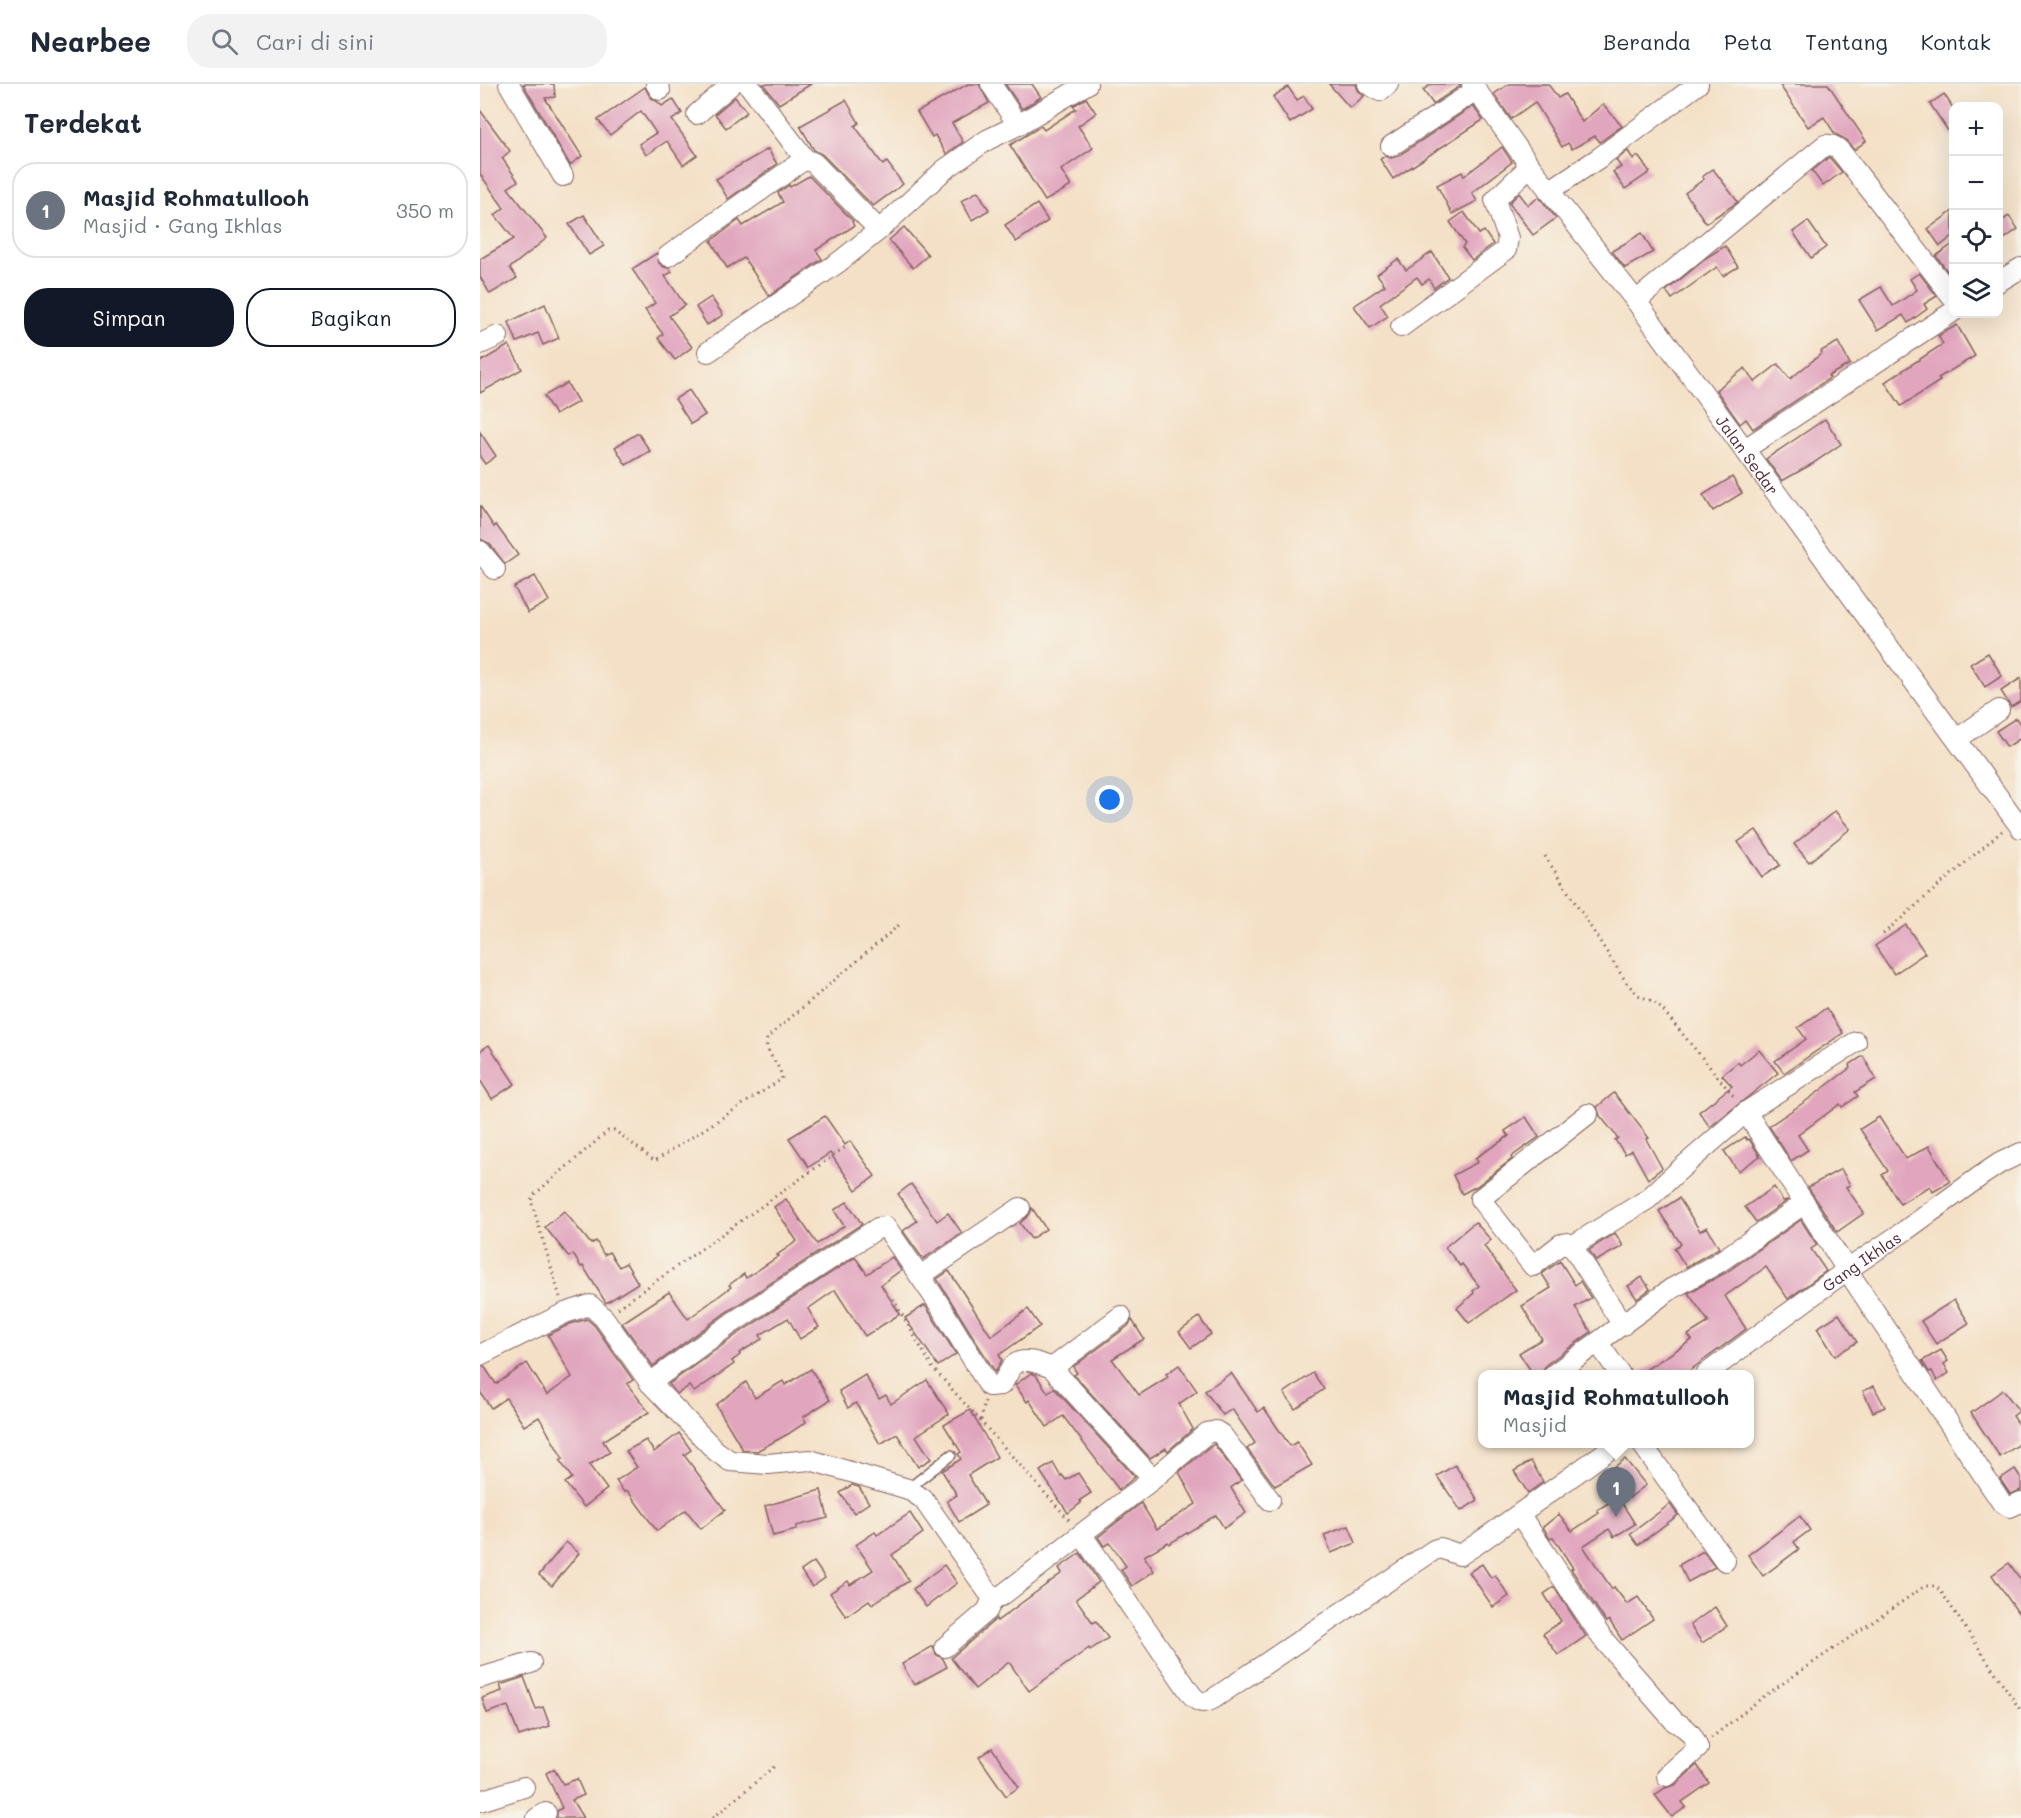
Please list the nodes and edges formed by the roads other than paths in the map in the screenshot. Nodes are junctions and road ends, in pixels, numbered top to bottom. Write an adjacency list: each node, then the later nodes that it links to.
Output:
1 (508, 84): 15 (street)
2 (732, 84): 10 (street)
3 (748, 84): 13 (street)
4 (991, 84): 11 (street)
5 (1087, 84): 11 (street)
6 (1368, 84): 7 (street)
7 (1388, 84)
8 (1698, 84): 16 (street)
9 (1474, 87): 12 (street); 14 (street, Jalan Sedar)
10 (697, 114)
11 (1018, 125): 17 (street)
12 (1390, 146)
13 (805, 159): 17 (street); 18 (street)
14 (1530, 166): 16 (street, Jalan Sedar); 24 (street)
15 (563, 176)
16 (1549, 191): 22 (street, Jalan Sedar)
17 (879, 230): 25 (street)
18 (668, 256)
19 (2021, 268): 20 (street)
20 (2003, 279)
21 (1949, 294): 22 (street)
22 (1636, 301): 26 (street, Jalan Sedar)
23 (1949, 314): 26 (street)
24 (1401, 327)
25 (708, 352)
26 (1745, 449): 30 (street, Jalan Sedar)
27 (480, 551): 28 (street)
28 (495, 569)
29 (1999, 710): 30 (street)
30 (1957, 739): 31 (street, Jalan Sedar)
31 (2019, 821)
32 (1856, 1042): 33 (street)
33 (1746, 1112): 36 (street); 38 (street)
34 (1588, 1114): 38 (street)
35 (2021, 1153): 39 (street, Gang Ikhlas)
36 (1805, 1203): 39 (street); 42 (street)
37 (1020, 1208): 40 (street)
38 (1572, 1246): 42 (street)
39 (1846, 1270): 48 (street, Gang Ikhlas); 56 (street)
40 (920, 1276): 45 (street); 49 (street)
41 (1121, 1316): 45 (street)
42 (1623, 1325): 43 (street)
43 (1598, 1343): 46 (street); 47 (street)
44 (480, 1355): 49 (street)
45 (1052, 1368): 53 (street)
46 (1560, 1370)
47 (1617, 1370)
48 (1711, 1370)
49 (650, 1383): 54 (street)
50 (1610, 1448): 57 (street)
51 (1646, 1448): 59 (street)
52 (951, 1455): 54 (lane)
53 (1153, 1479): 55 (street); 58 (street)
54 (908, 1489): 60 (street)
55 (1270, 1500)
56 (2021, 1502)
57 (1520, 1515): 58 (street); 64 (street)
58 (1082, 1535): 60 (street)
59 (1725, 1561)
60 (994, 1597): 61 (street)
61 (945, 1647)
62 (531, 1663): 63 (street)
63 (480, 1678)
64 (1667, 1776)
65 (524, 1787): 66 (street)
66 (480, 1801)

